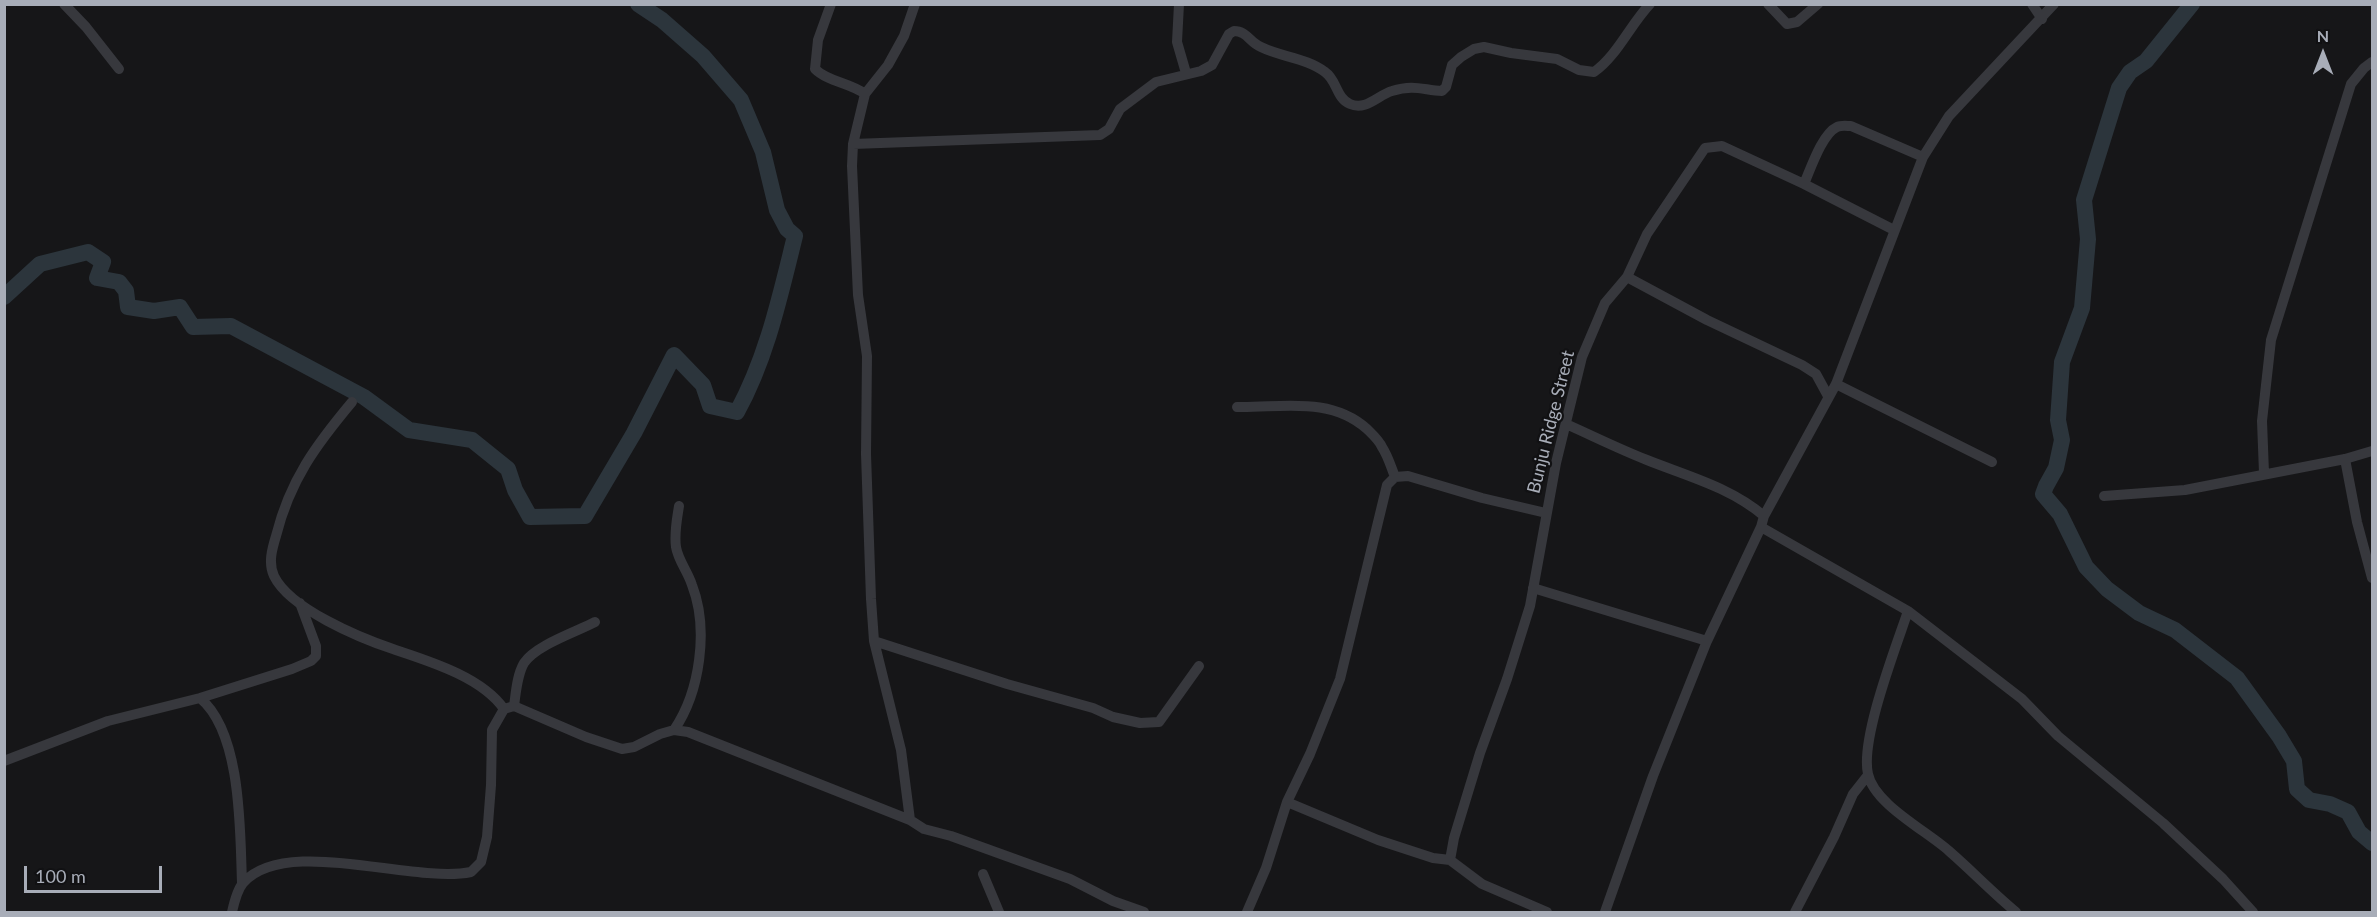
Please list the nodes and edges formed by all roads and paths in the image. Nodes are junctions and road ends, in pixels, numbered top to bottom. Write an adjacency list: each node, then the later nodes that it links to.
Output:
1 (64, 4): 12 (street)
2 (831, 4): 14 (street)
3 (915, 4): 14 (street)
4 (1179, 4): 13 (street)
5 (1650, 4): 13 (street)
6 (1768, 4): 7 (street)
7 (1818, 4)
8 (2032, 4): 10 (street)
9 (2054, 4): 10 (street)
10 (2042, 19): 16 (street)
11 (2373, 62): 28 (street)
12 (119, 69)
13 (1186, 73): 15 (street)
14 (866, 94): 15 (street)
15 (853, 144): 39 (street)
16 (1923, 157): 17 (street); 18 (street)
17 (1804, 184): 18 (street, Bunju Ridge Street); 19 (street, Bunju Ridge Street)
18 (1894, 230): 20 (street)
19 (1627, 277): 21 (street); 24 (street, Bunju Ridge Street)
20 (1836, 384): 21 (street); 27 (street)
21 (1828, 396): 33 (street)
22 (352, 402): 36 (street)
23 (1237, 407): 29 (street)
24 (1566, 424): 32 (street, Bunju Ridge Street); 33 (street)
25 (2373, 451): 26 (street)
26 (2345, 459): 28 (street); 34 (street)
27 (1992, 462)
28 (2264, 473): 30 (street)
29 (1395, 477): 32 (street); 47 (street)
30 (2104, 496)
31 (679, 506): 44 (street)
32 (1546, 513): 35 (street, Bunju Ridge Street)
33 (1762, 522): 37 (street); 40 (street)
34 (2373, 578)
35 (1533, 588): 40 (street); 49 (street, Bunju Ridge Street)
36 (300, 603): 42 (street); 43 (street)
37 (1908, 611): 46 (street); 60 (street)
38 (595, 622): 43 (street)
39 (874, 641): 41 (street); 48 (street)
40 (1707, 641): 57 (street)
41 (1199, 666)
42 (200, 698): 45 (street); 51 (street)
43 (509, 707): 44 (street); 51 (street)
44 (674, 730): 48 (street)
45 (4, 761)
46 (1868, 775): 58 (street); 59 (street)
47 (1287, 802): 49 (street); 55 (street)
48 (910, 820): 54 (street)
49 (1450, 860): 56 (street)
50 (983, 874): 53 (street)
51 (242, 884): 52 (street)
52 (232, 912)
53 (999, 912)
54 (1144, 912)
55 (1247, 912)
56 (1547, 912)
57 (1605, 912)
58 (1795, 912)
59 (2016, 912)
60 (2253, 912)

